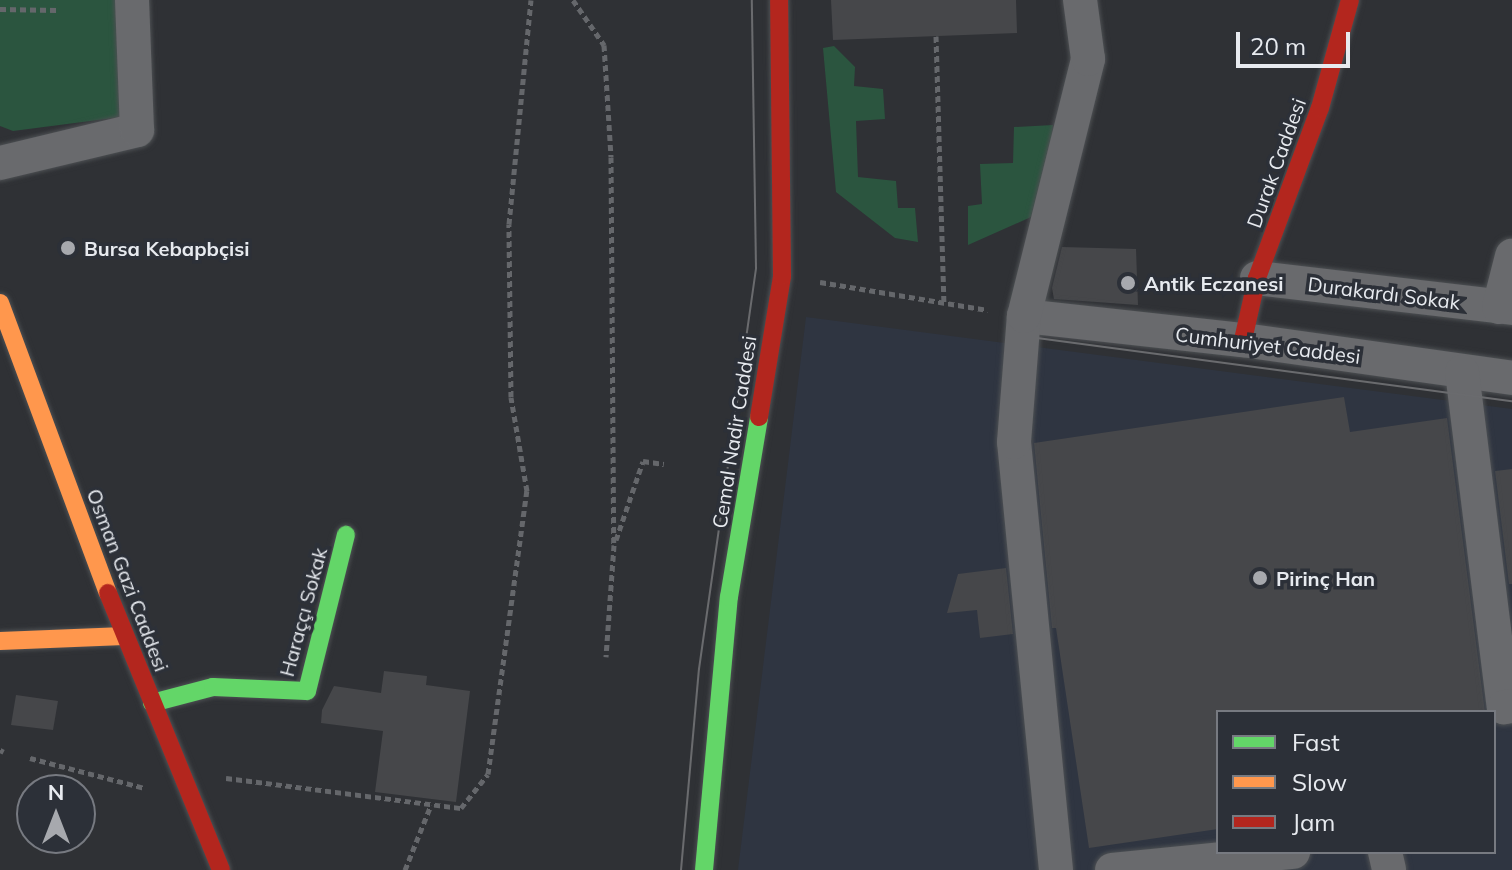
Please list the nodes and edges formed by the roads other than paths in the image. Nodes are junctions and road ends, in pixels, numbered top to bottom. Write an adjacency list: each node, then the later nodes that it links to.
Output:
1 (132, 0): 5 (street)
2 (779, 0): 21 (main road, Cemal Nadir Caddesi)
3 (1080, 0): 10 (street)
4 (1350, 0): 7 (main road, Durak Caddesi)
5 (0, 163)
6 (1512, 256): 9 (street)
7 (1257, 278): 9 (street, Durakardı Sokak); 11 (main road, Durak Caddesi)
8 (0, 303): 15 (main road, Osman Gazi Caddesi)
9 (1505, 308)
10 (1024, 316): 11 (street, Cumhuriyet Caddesi); 22 (street)
11 (1243, 340): 12 (street, Cumhuriyet Caddesi)
12 (1462, 372): 13 (street, Cumhuriyet Caddesi); 18 (street)
13 (1512, 378)
14 (346, 535): 17 (main road, Haraççı Sokak)
15 (124, 636): 16 (main road); 17 (main road, Osman Gazi Caddesi)
16 (0, 641)
17 (152, 703): 20 (main road, Osman Gazi Caddesi)
18 (1512, 706)
19 (1273, 854): 23 (street)
20 (221, 870)
21 (704, 870)
22 (1056, 870)
23 (1112, 870)

